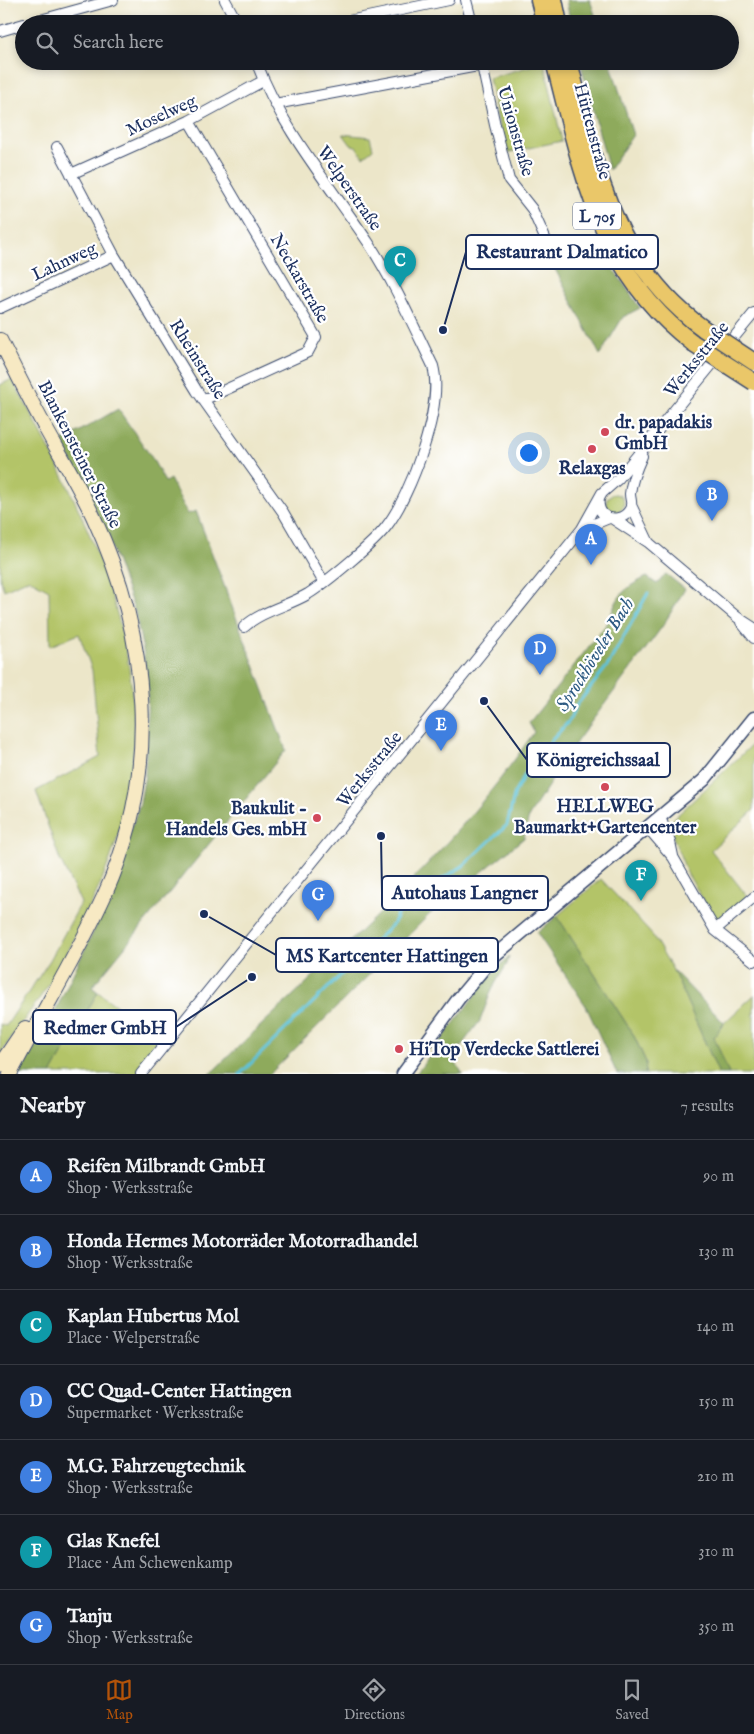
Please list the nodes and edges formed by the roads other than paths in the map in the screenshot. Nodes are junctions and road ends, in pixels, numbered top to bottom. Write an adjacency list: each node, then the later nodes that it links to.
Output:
1 (113, 0): 7 (street)
2 (225, 0): 8 (street)
3 (449, 0): 9 (street)
4 (466, 0): 10 (street)
5 (539, 0): 11 (main road)
6 (554, 0): 12 (main road)
7 (58, 15)
8 (233, 15)
9 (377, 15)
10 (470, 15)
11 (543, 15)
12 (558, 15)
13 (15, 27): 14 (street)
14 (0, 31)
15 (259, 70): 20 (street, Welperstraße)
16 (447, 70): 21 (street, Unionstraße)
17 (483, 70): 26 (street, Unionstraße)
18 (556, 70): 31 (main road, Hüttenstraße / L 705, bridge)
19 (571, 70): 30 (main road, Hüttenstraße / L 705, bridge)
20 (263, 81): 21 (street, Welperstraße); 22 (street, Moselweg)
21 (275, 104): 40 (street, Welperstraße)
22 (189, 121): 24 (street, Moselweg); 32 (street, Neckarstraße)
23 (57, 147): 24 (street, Rheinstraße)
24 (71, 174): 25 (street, Rheinstraße)
25 (114, 255): 27 (street, Lahnweg); 32 (street, Rheinstraße)
26 (553, 256)
27 (0, 308)
28 (754, 313): 33 (street, Werksstraße)
29 (0, 340): 53 (main road, Blankensteiner Straße)
30 (754, 362)
31 (754, 382)
32 (203, 400): 40 (street, Rheinstraße)
33 (645, 448): 34 (street, Werksstraße); 36 (street, Werksstraße)
34 (611, 486): 35 (street, Werksstraße); 36 (street)
35 (599, 499): 37 (street); 38 (street, Werksstraße)
36 (631, 500): 37 (street, Werksstraße); 39 (street)
37 (611, 518): 38 (street, Werksstraße); 39 (street)
38 (582, 530): 57 (street, Werksstraße)
39 (648, 542): 41 (street)
40 (323, 581): 42 (street)
41 (737, 617): 43 (street); 44 (street)
42 (244, 627)
43 (754, 628)
44 (754, 638)
45 (754, 718): 47 (street)
46 (754, 731): 47 (street)
47 (704, 780): 48 (street)
48 (660, 817): 49 (street); 50 (street)
49 (648, 828): 50 (street); 58 (street)
50 (673, 857): 52 (street)
51 (754, 897): 52 (street)
52 (715, 930): 54 (street)
53 (70, 961): 55 (main road, Blankensteiner Straße); 56 (main road, Blankensteiner Straße)
54 (754, 961)
55 (0, 1065)
56 (10, 1074)
57 (142, 1074)
58 (403, 1074)

